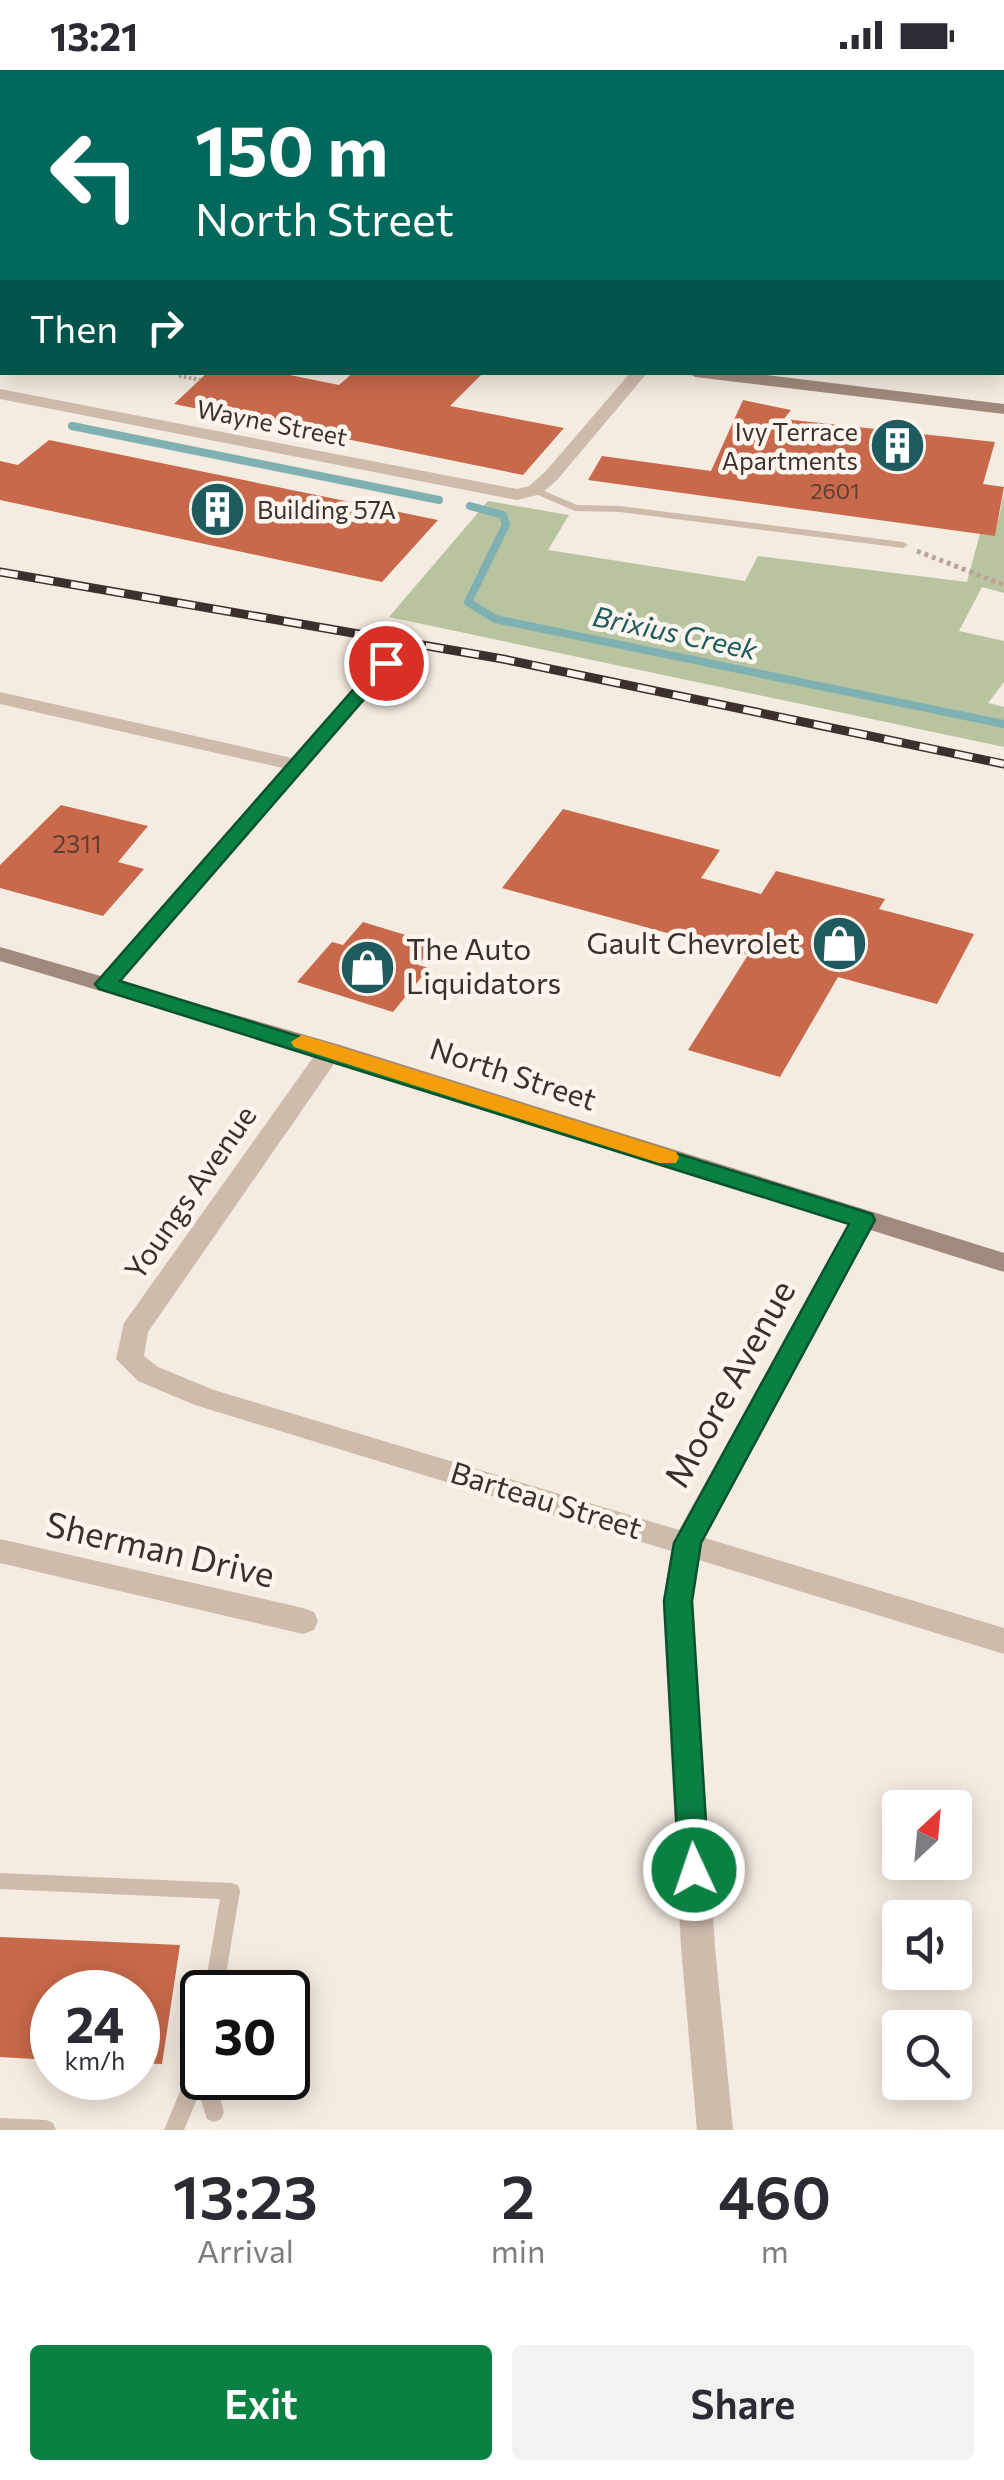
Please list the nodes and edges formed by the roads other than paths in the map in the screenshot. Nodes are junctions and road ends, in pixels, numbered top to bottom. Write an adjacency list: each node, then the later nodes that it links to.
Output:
1 (637, 375): 5 (street)
2 (719, 375): 4 (street)
3 (4, 398): 5 (street, Wayne Street)
4 (1004, 409)
5 (535, 490): 6 (lane)
6 (903, 545)
7 (386, 663): 9 (street)
8 (0, 698): 9 (street)
9 (297, 765): 11 (street)
10 (0, 954): 11 (street, North Street)
11 (106, 984): 12 (street, North Street)
12 (331, 1051): 13 (street, North Street); 15 (street, Youngs Avenue)
13 (863, 1220): 14 (street, North Street); 16 (street, Moore Avenue)
14 (1004, 1263)
15 (148, 1374): 16 (street, Barteau Street)
16 (688, 1543): 19 (street, Barteau Street); 28 (street, Moore Avenue)
17 (0, 1551): 18 (street, Sherman Drive)
18 (303, 1621)
19 (1004, 1641)
20 (0, 1881): 21 (lane)
21 (218, 1970)
22 (188, 2100): 27 (lane)
23 (211, 2100): 24 (lane)
24 (214, 2112)
25 (0, 2128): 26 (lane)
26 (46, 2130)
27 (174, 2130)
28 (715, 2130)

